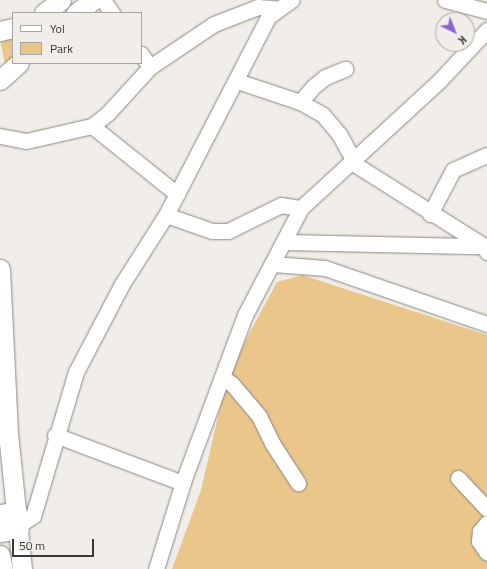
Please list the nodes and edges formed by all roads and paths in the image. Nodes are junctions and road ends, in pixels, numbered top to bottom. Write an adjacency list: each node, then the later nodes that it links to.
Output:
1 (61, 0): 8 (main road)
2 (93, 0): 9 (main road)
3 (103, 0): 10 (street)
4 (291, 0): 6 (street)
5 (450, 1): 7 (street)
6 (279, 9): 16 (street); 19 (street)
7 (487, 11)
8 (45, 12)
9 (77, 12)
10 (111, 12)
11 (12, 28): 13 (main road)
12 (487, 30): 24 (street)
13 (0, 31)
14 (142, 55): 16 (street)
15 (18, 64): 18 (main road)
16 (150, 67): 21 (street)
17 (345, 69): 20 (street)
18 (0, 80)
19 (237, 81): 20 (street); 25 (street)
20 (300, 102): 24 (street)
21 (92, 126): 22 (street); 25 (street)
22 (0, 136)
23 (487, 155): 27 (street)
24 (352, 160): 26 (street); 27 (street)
25 (177, 194): 28 (street)
26 (301, 208): 28 (street); 29 (street)
27 (430, 214): 30 (street)
28 (166, 215): 35 (street)
29 (284, 242): 30 (street); 31 (street)
30 (486, 248)
31 (273, 264): 33 (street); 34 (street)
32 (0, 269): 40 (main road)
33 (487, 324)
34 (222, 377): 37 (street); 38 (street)
35 (55, 435): 37 (street); 40 (street)
36 (458, 478): 39 (street)
37 (183, 483): 47 (street)
38 (298, 483)
39 (487, 509)
40 (14, 520): 42 (main road); 46 (main road)
41 (487, 523): 43 (street)
42 (0, 532)
43 (487, 553)
44 (0, 555): 45 (main road)
45 (3, 569)
46 (22, 569)
47 (156, 569)

